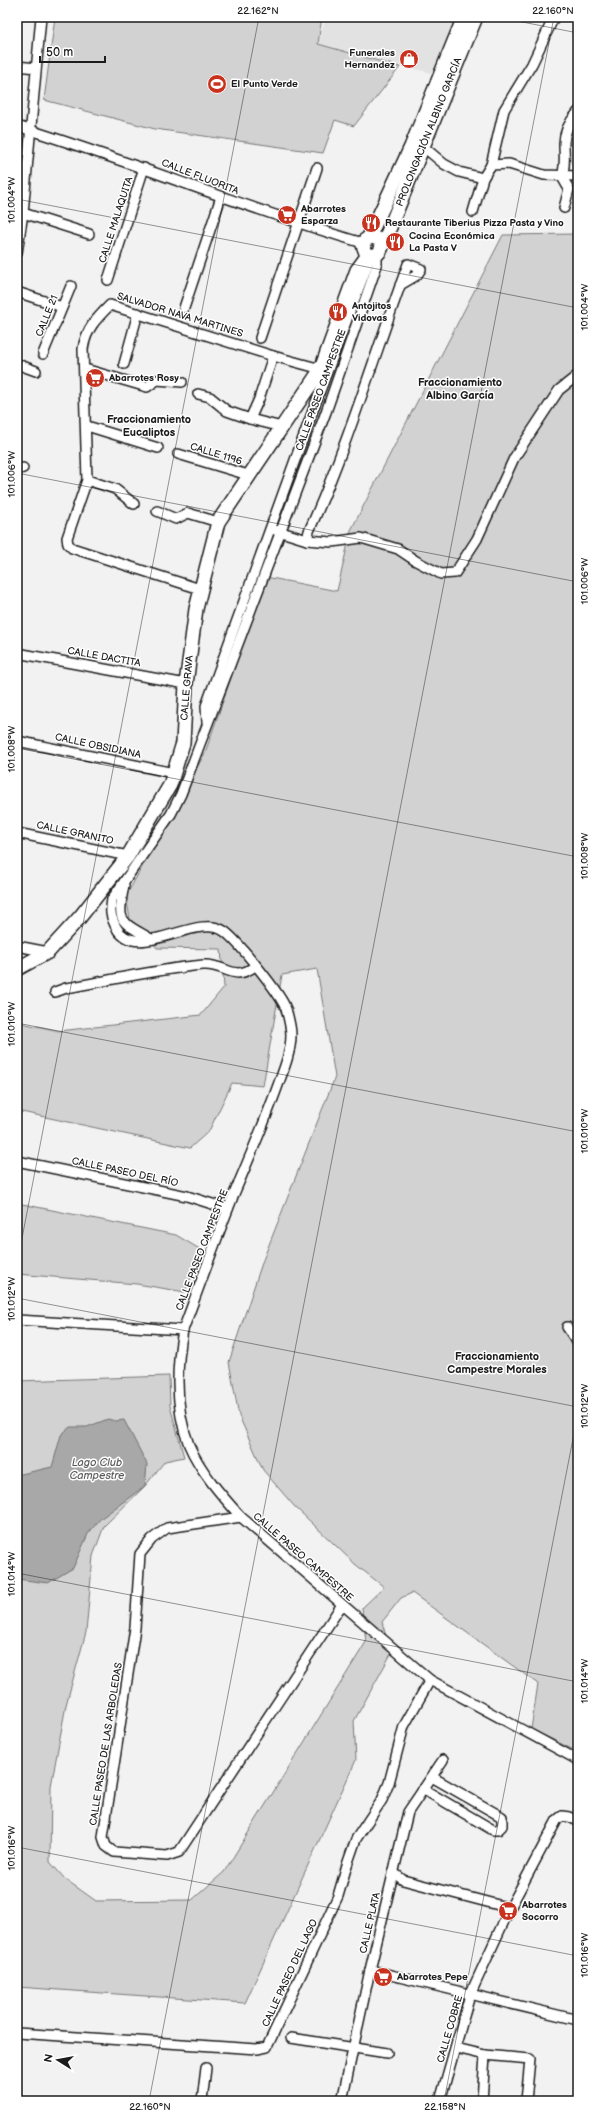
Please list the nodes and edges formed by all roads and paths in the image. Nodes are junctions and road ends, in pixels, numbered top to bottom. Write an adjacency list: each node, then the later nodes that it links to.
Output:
1 (41, 17): 6 (street)
2 (464, 17): 10 (main road, PROLONGACIÓN ALBINO GARCÍA)
3 (476, 17): 10 (main road, PROLONGACIÓN ALBINO GARCÍA)
4 (554, 17): 11 (street)
5 (17, 66): 6 (street)
6 (36, 68): 9 (street)
7 (578, 112): 15 (street)
8 (17, 126): 9 (street, CALLE FLUORITA)
9 (30, 130): 12 (street, CALLE FLUORITA); 22 (street)
10 (419, 142): 16 (street); 25 (main road, PROLONGACIÓN ALBINO GARCÍA)
11 (491, 165): 15 (street); 16 (street)
12 (144, 168): 19 (street, CALLE FLUORITA); 27 (street, CALLE MALAQUITA)
13 (317, 168): 23 (street)
14 (578, 176): 15 (street)
15 (562, 177): 17 (street)
16 (483, 178): 21 (street)
17 (569, 189): 18 (street); 20 (street)
18 (578, 193)
19 (221, 197): 23 (street, CALLE FLUORITA); 32 (street)
20 (564, 208)
21 (473, 212)
22 (23, 213): 24 (street); 26 (street)
23 (299, 224): 25 (street, CALLE FLUORITA); 34 (street)
24 (88, 234)
25 (370, 248): 39 (street, CALLE PASEO CAMPESTRE); 41 (main road, CALLE GRAVA)
26 (17, 253)
27 (108, 280)
28 (400, 285): 28 (street); 62 (street)
29 (71, 286): 31 (street, CALLE 21)
30 (17, 292): 31 (street)
31 (62, 307): 35 (street, CALLE 21)
32 (184, 308)
33 (138, 313): 36 (street, SALVADOR NAVA MARTINES); 38 (street); 40 (street, SALVADOR NAVA MARTINES)
34 (260, 338)
35 (43, 354)
36 (274, 356): 41 (street, SALVADOR NAVA MARTINES); 48 (street)
37 (17, 364): 42 (street)
38 (124, 364)
39 (341, 368): 41 (street, SALVADOR NAVA MARTINES); 47 (street, CALLE PASEO CAMPESTRE)
40 (85, 369): 44 (street); 49 (street, SALVADOR NAVA MARTINES)
41 (320, 369): 46 (street, CALLE PASEO CAMPESTRE); 50 (main road, CALLE GRAVA)
42 (36, 371)
43 (578, 375): 62 (street)
44 (182, 382)
45 (198, 394): 48 (street)
46 (318, 397): 47 (street); 54 (street, CALLE PASEO CAMPESTRE)
47 (330, 401): 56 (street, CALLE PASEO CAMPESTRE)
48 (250, 419): 50 (street)
49 (87, 426): 51 (street); 55 (street, SALVADOR NAVA MARTINES)
50 (282, 428): 53 (main road, CALLE GRAVA)
51 (158, 448)
52 (178, 454): 53 (street, CALLE 1196)
53 (248, 475): 59 (main road, CALLE GRAVA)
54 (288, 478): 56 (street); 60 (street, CALLE PASEO CAMPESTRE)
55 (87, 480): 57 (street); 65 (street, SALVADOR NAVA MARTINES)
56 (299, 482): 61 (street, CALLE PASEO CAMPESTRE)
57 (134, 504)
58 (157, 512): 59 (street)
59 (218, 522): 65 (main road, CALLE GRAVA)
60 (270, 528): 61 (street); 63 (street, CALLE PASEO CAMPESTRE)
61 (280, 532): 62 (street); 64 (street, CALLE PASEO CAMPESTRE)
62 (308, 540)
63 (254, 575): 64 (street); 68 (street, CALLE PASEO CAMPESTRE)
64 (263, 578): 68 (street, CALLE PASEO CAMPESTRE)
65 (200, 589): 67 (main road, CALLE GRAVA)
66 (17, 653): 67 (street, CALLE DACTITA)
67 (186, 684): 70 (main road, CALLE GRAVA)
68 (208, 725): 75 (street, CALLE PASEO CAMPESTRE)
69 (17, 741): 70 (street, CALLE OBSIDIANA)
70 (174, 773): 72 (main road, CALLE GRAVA)
71 (17, 833): 72 (street, CALLE GRANITO)
72 (128, 856): 74 (main road, CALLE GRAVA)
73 (17, 946): 74 (street)
74 (48, 952): 76 (main road, CALLE GRAVA)
75 (255, 966): 77 (street); 79 (street, CALLE PASEO CAMPESTRE)
76 (17, 969)
77 (55, 992)
78 (17, 1161): 79 (street, CALLE PASEO DEL RÍO)
79 (228, 1209): 82 (street, CALLE PASEO CAMPESTRE)
80 (17, 1320): 82 (street)
81 (568, 1327): 83 (street)
82 (183, 1330): 84 (street, CALLE PASEO CAMPESTRE)
83 (578, 1343)
84 (240, 1517): 85 (street, CALLE PASEO CAMPESTRE); 85 (street, CALLE PASEO DE LAS ARBOLEDAS)
85 (341, 1606): 86 (street, CALLE PASEO CAMPESTRE)
86 (430, 1680): 88 (street, CALLE PASEO CAMPESTRE); 99 (street, CALLE PASEO DEL LAGO)
87 (443, 1760): 89 (street, CALLE PLATA)
88 (578, 1760)
89 (432, 1777): 90 (street, CALLE PLATA); 90 (street)
90 (423, 1789): 92 (street, CALLE PLATA)
91 (578, 1821): 95 (street, CALLE COBRE)
92 (393, 1872): 93 (street); 94 (street, CALLE PLATA)
93 (403, 1880): 94 (street); 95 (street)
94 (389, 1891): 96 (street, CALLE PLATA)
95 (510, 1908): 97 (street, CALLE COBRE)
96 (370, 1970): 97 (street); 101 (street, CALLE PLATA)
97 (470, 1995): 98 (street); 102 (street, CALLE COBRE)
98 (578, 2020)
99 (17, 2033)
100 (291, 2038): 101 (street)
101 (352, 2047): 103 (street); 107 (street, CALLE PLATA)
102 (456, 2048): 104 (street); 108 (street, CALLE COBRE)
103 (387, 2053)
104 (485, 2055): 109 (street); 110 (street)
105 (206, 2068): 106 (street)
106 (202, 2101)
107 (342, 2101)
108 (440, 2101)
109 (482, 2101)
110 (526, 2101)

